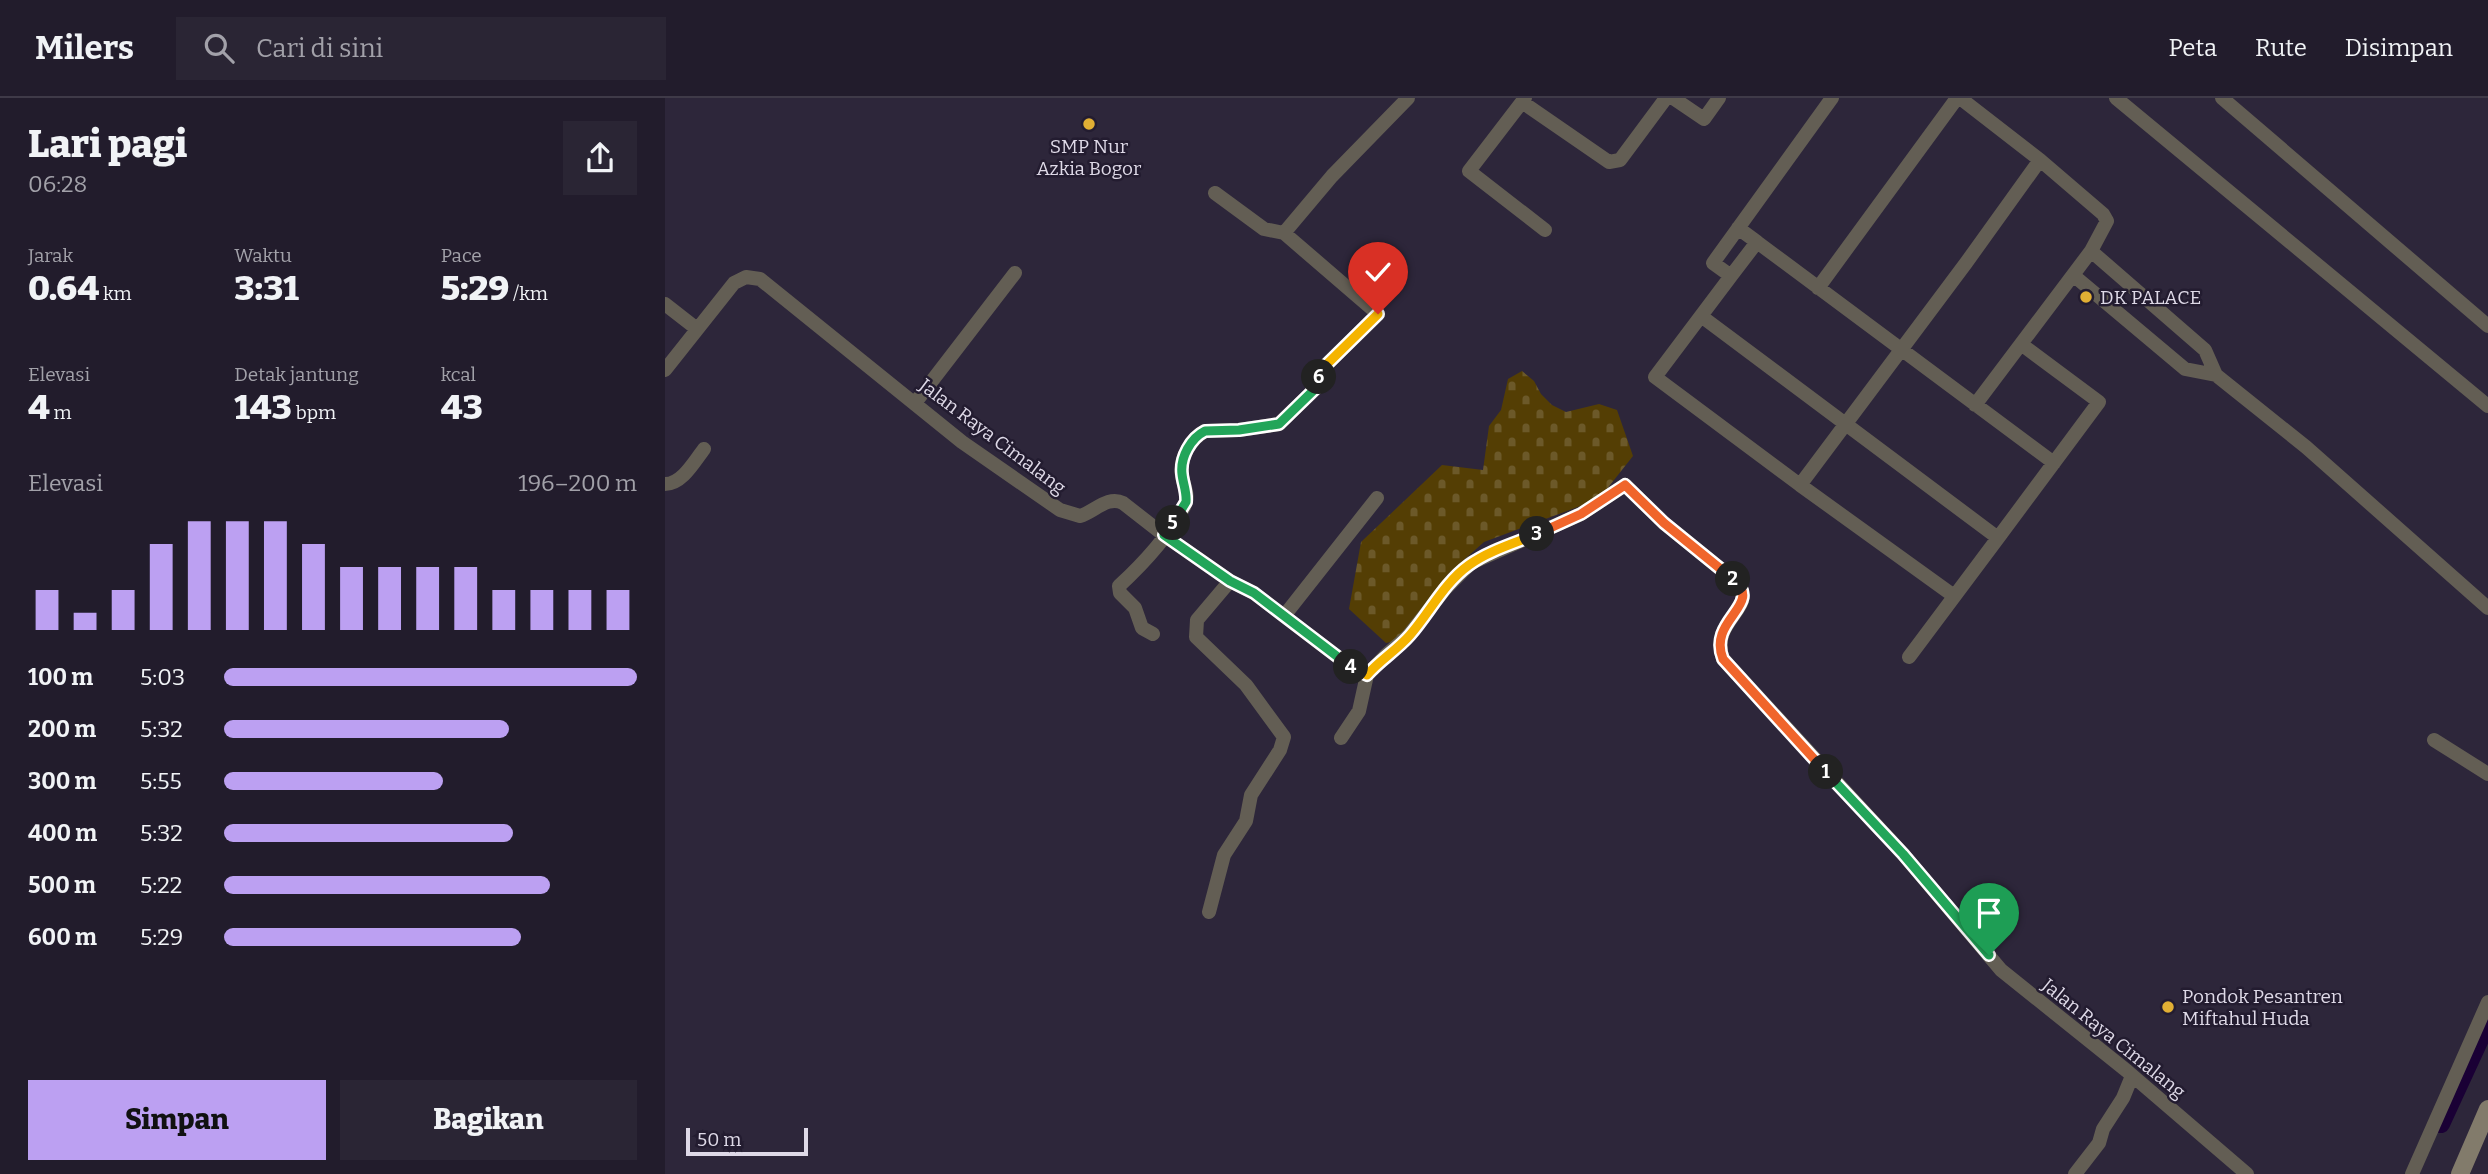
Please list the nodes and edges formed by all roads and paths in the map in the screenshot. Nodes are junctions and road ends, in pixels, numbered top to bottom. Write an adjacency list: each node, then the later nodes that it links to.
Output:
1 (1408, 98): 14 (street)
2 (1666, 98): 9 (street)
3 (1673, 98): 4 (street)
4 (1719, 98)
5 (1832, 98): 12 (street)
6 (1959, 98): 10 (street); 20 (street)
7 (2116, 98): 31 (street)
8 (2222, 98): 23 (street)
9 (1524, 100): 13 (street)
10 (2040, 160): 16 (street); 26 (street)
11 (1215, 193): 14 (street)
12 (1738, 228): 15 (street); 19 (street)
13 (1545, 230)
14 (1283, 233): 38 (street)
15 (1757, 242): 19 (street); 20 (street)
16 (2091, 251): 18 (street); 28 (street)
17 (1015, 273): 29 (street)
18 (2073, 275): 25 (street); 28 (street)
19 (1731, 276): 22 (street)
20 (1818, 288): 26 (street)
21 (665, 304): 24 (street)
22 (1701, 316): 32 (street); 36 (street)
23 (2488, 326)
24 (697, 328): 27 (street, Jalan Raya Cimalang); 29 (street, Jalan Raya Cimalang)
25 (2021, 344): 30 (street); 34 (street)
26 (1902, 349): 30 (street); 32 (street)
27 (665, 370)
28 (2216, 375): 42 (street)
29 (915, 403): 38 (street, Jalan Raya Cimalang)
30 (1975, 405): 34 (street)
31 (2488, 406)
32 (1846, 424): 36 (street); 39 (street)
33 (704, 449): 35 (street)
34 (2054, 463): 39 (street)
35 (665, 484)
36 (1800, 485): 41 (street)
37 (1377, 498): 43 (street)
38 (1164, 535): 40 (street, Jalan Raya Cimalang); 44 (street)
39 (1997, 538): 41 (street)
40 (1230, 581): 43 (street, Jalan Raya Cimalang); 50 (street)
41 (1954, 596): 45 (street)
42 (2488, 608)
43 (1284, 616): 46 (street, Jalan Raya Cimalang)
44 (1153, 634)
45 (1909, 657)
46 (1367, 675): 47 (street); 52 (street, Jalan Raya Cimalang)
47 (1341, 738)
48 (2434, 740): 49 (street)
49 (2488, 774)
50 (1209, 912)
51 (2488, 1002): 56 (street)
52 (2132, 1076): 54 (street); 55 (street, Jalan Raya Cimalang)
53 (2488, 1110): 57 (main road)
54 (2075, 1174)
55 (2248, 1174)
56 (2412, 1174)
57 (2460, 1174)

